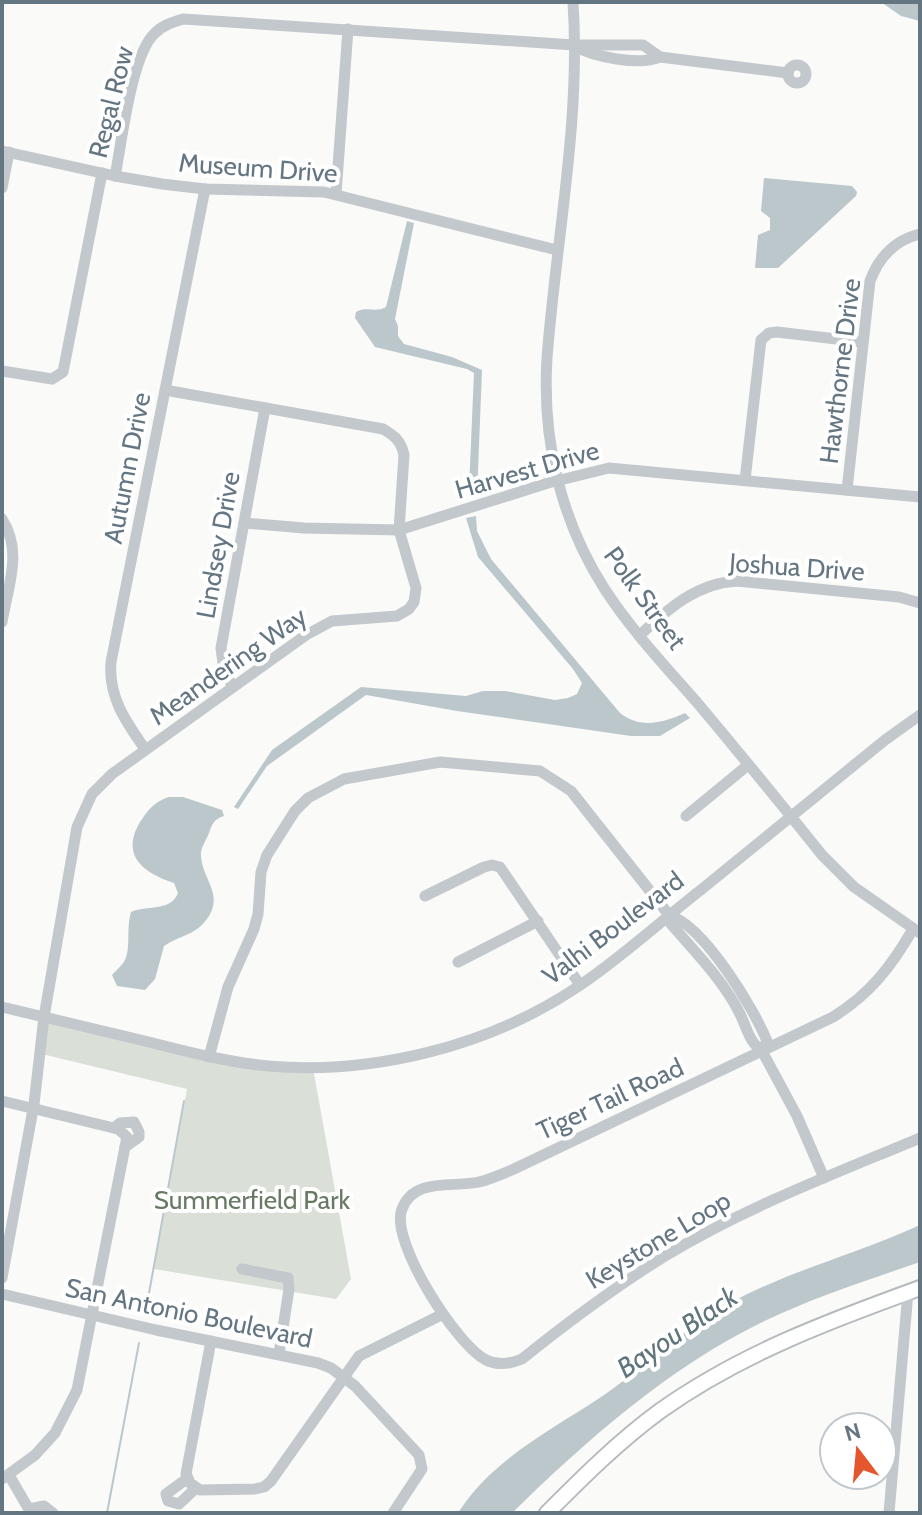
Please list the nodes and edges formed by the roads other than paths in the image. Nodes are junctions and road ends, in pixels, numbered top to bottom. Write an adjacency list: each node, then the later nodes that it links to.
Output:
1 (573, 2): 4 (street, Polk Street)
2 (348, 29): 4 (street, Regal Row); 10 (street, Regal Row); 13 (street)
3 (633, 44): 4 (street); 5 (street); 6 (street)
4 (574, 45): 6 (street); 15 (street, Polk Street)
5 (660, 57): 6 (street); 7 (street)
6 (631, 60)
7 (788, 73)
8 (5, 152): 9 (street, Museum Drive); 11 (street)
9 (102, 173): 10 (street, Museum Drive); 17 (street)
10 (115, 176): 12 (street, Museum Drive)
11 (2, 188)
12 (205, 189): 13 (street, Museum Drive); 18 (street, Autumn Drive)
13 (336, 194): 15 (street, Museum Drive)
14 (920, 234): 16 (street, Hawthorne Drive)
15 (557, 250): 21 (street, Polk Street)
16 (862, 342): 20 (street); 22 (street, Hawthorne Drive)
17 (8, 372)
18 (165, 390): 19 (street, Meandering Way); 32 (street, Autumn Drive)
19 (265, 408): 25 (street, Lindsey Drive); 26 (street, Meandering Way)
20 (745, 480): 21 (street, Harvest Drive); 22 (street, Harvest Drive)
21 (556, 481): 26 (street, Harvest Drive); 29 (street, Polk Street)
22 (847, 490): 23 (street, Harvest Drive)
23 (920, 497)
24 (2, 519): 28 (street)
25 (244, 523): 26 (street, Harvest Drive); 30 (street, Lindsey Drive)
26 (399, 530): 30 (street, Meandering Way)
27 (920, 603): 29 (street, Joshua Drive)
28 (2, 622)
29 (640, 635): 33 (street, Polk Street)
30 (233, 687): 32 (street, Meandering Way)
31 (920, 715): 35 (street, Valhi Boulevard)
32 (145, 749): 43 (street, Meandering Way)
33 (748, 765): 34 (street); 35 (street, Polk Street)
34 (686, 816)
35 (791, 817): 37 (street, Valhi Boulevard); 39 (street, Polk Street)
36 (425, 896): 38 (street)
37 (669, 915): 41 (street, Valhi Boulevard); 44 (street); 45 (street)
38 (538, 921): 40 (street); 41 (street)
39 (916, 931): 44 (street, Tiger Tail Road)
40 (458, 962)
41 (580, 985): 45 (street, Valhi Boulevard)
42 (2, 1007): 43 (street, Valhi Boulevard)
43 (44, 1017): 45 (street, Valhi Boulevard); 47 (street, Meandering Way)
44 (762, 1051): 49 (street); 54 (street, Tiger Tail Road)
45 (209, 1057)
46 (2, 1101): 47 (street)
47 (34, 1108): 51 (street, Meandering Way); 55 (street)
48 (920, 1138): 49 (street, Keystone Loop)
49 (824, 1178): 54 (street, Keystone Loop)
50 (242, 1269): 57 (street)
51 (2, 1278)
52 (914, 1290): 60 (main road); 64 (street)
53 (2, 1294): 55 (street, San Antonio Boulevard)
54 (443, 1314): 58 (street)
55 (92, 1316): 56 (street, San Antonio Boulevard); 59 (street)
56 (211, 1341): 57 (street, San Antonio Boulevard); 58 (street)
57 (279, 1354): 58 (street, San Antonio Boulevard)
58 (343, 1376): 63 (street, San Antonio Boulevard)
59 (5, 1477): 61 (street)
60 (555, 1510)
61 (30, 1511): 62 (street)
62 (53, 1513)
63 (393, 1513)
64 (889, 1513)

